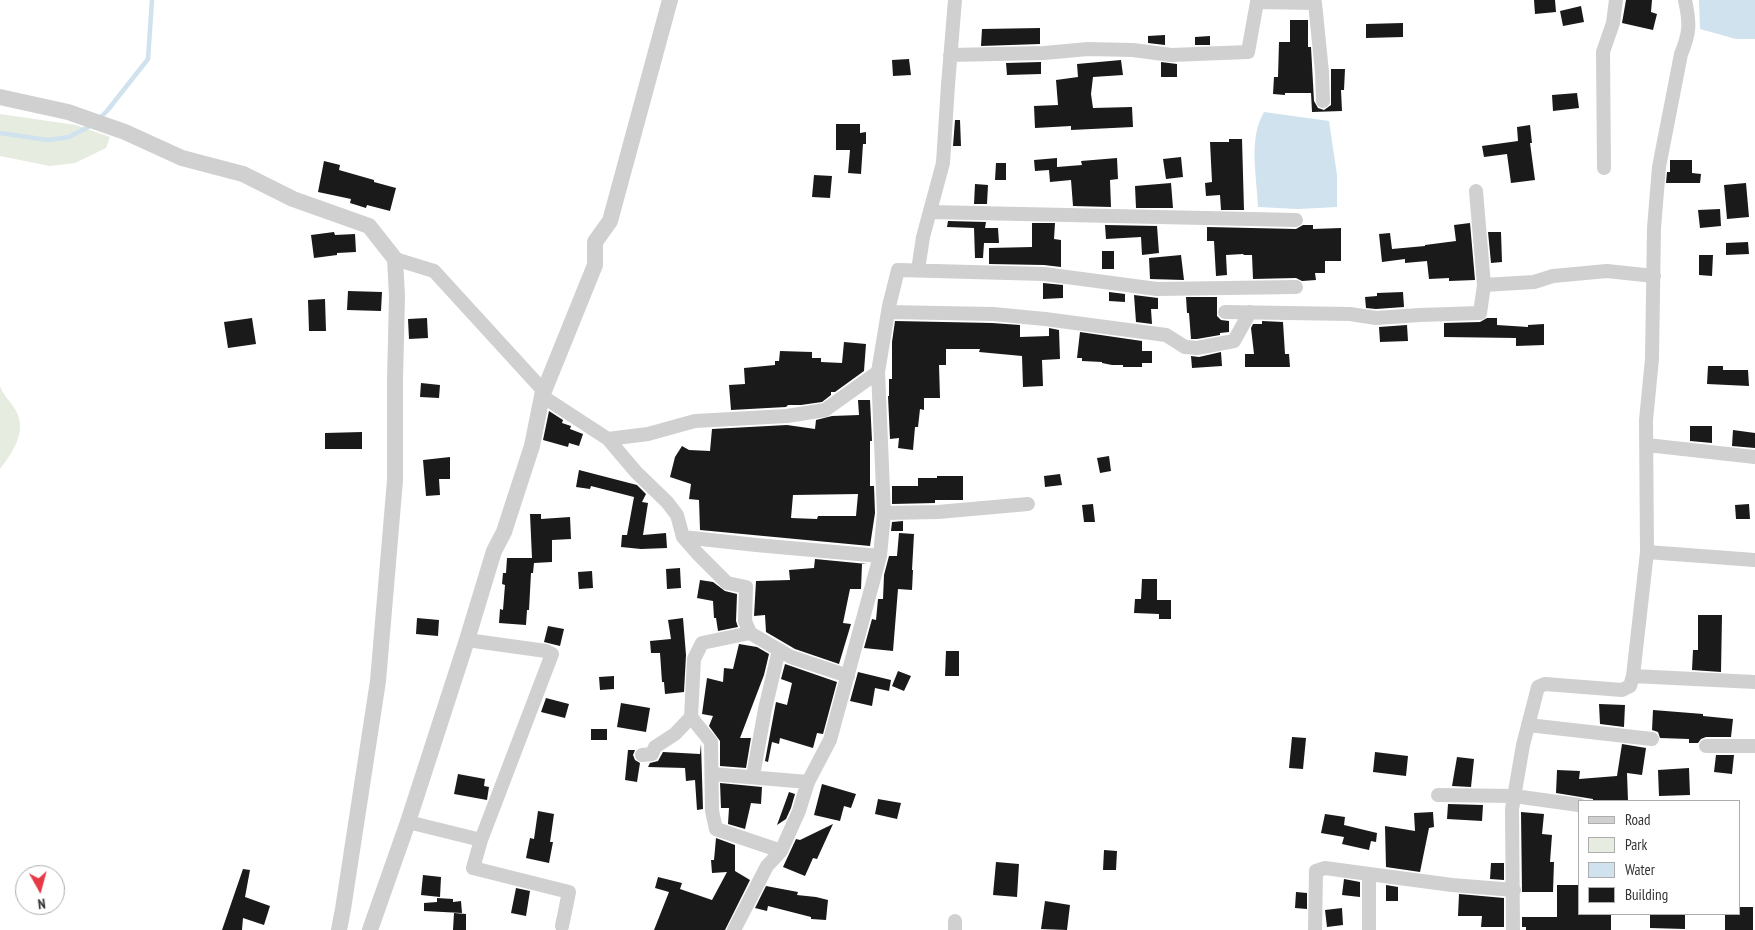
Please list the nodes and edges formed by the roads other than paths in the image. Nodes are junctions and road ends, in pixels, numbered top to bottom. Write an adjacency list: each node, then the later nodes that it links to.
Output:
1 (670, 0): 21 (street)
2 (955, 0): 5 (street)
3 (1616, 0): 8 (street)
4 (1685, 0): 14 (street)
5 (950, 55): 7 (street); 10 (street)
6 (0, 98): 12 (street)
7 (1323, 100)
8 (1604, 168)
9 (1476, 191): 15 (street)
10 (930, 212): 11 (street); 13 (street)
11 (1296, 220)
12 (395, 259): 21 (street); 55 (street)
13 (918, 270): 16 (street); 17 (street)
14 (1654, 276): 15 (street); 23 (street)
15 (1484, 285): 19 (street)
16 (1296, 287)
17 (888, 312): 19 (street); 20 (street)
18 (1226, 312): 19 (street)
19 (1250, 312)
20 (878, 372): 22 (street); 26 (street)
21 (542, 396): 22 (street); 32 (street)
22 (608, 439): 27 (street)
23 (1647, 445): 24 (street); 28 (street)
24 (1755, 457)
25 (1028, 504): 26 (street)
26 (884, 513): 29 (street)
27 (683, 537): 29 (street); 31 (street)
28 (1647, 552): 30 (street); 35 (street)
29 (880, 556): 34 (street)
30 (1755, 560)
31 (750, 634): 33 (street); 37 (street)
32 (467, 640): 49 (street); 50 (street)
33 (778, 650): 34 (street); 44 (street)
34 (848, 676): 45 (street)
35 (1633, 676): 36 (street); 38 (street)
36 (1755, 682)
37 (691, 717): 42 (street); 43 (street)
38 (1528, 725): 39 (street); 47 (street)
39 (1652, 739)
40 (1706, 746): 41 (street)
41 (1755, 746)
42 (642, 755)
43 (712, 774): 44 (street); 51 (street)
44 (753, 776): 45 (street)
45 (808, 782): 51 (street)
46 (1438, 794): 47 (street)
47 (1514, 796): 48 (street); 53 (street)
48 (1578, 805)
49 (408, 822): 50 (street); 56 (street)
50 (481, 840): 54 (street)
51 (781, 851): 57 (street)
52 (1368, 874): 53 (street); 58 (street); 59 (street)
53 (1514, 890): 60 (street)
54 (562, 926)
55 (339, 930)
56 (370, 930)
57 (734, 930)
58 (1314, 930)
59 (1369, 930)
60 (1513, 930)

